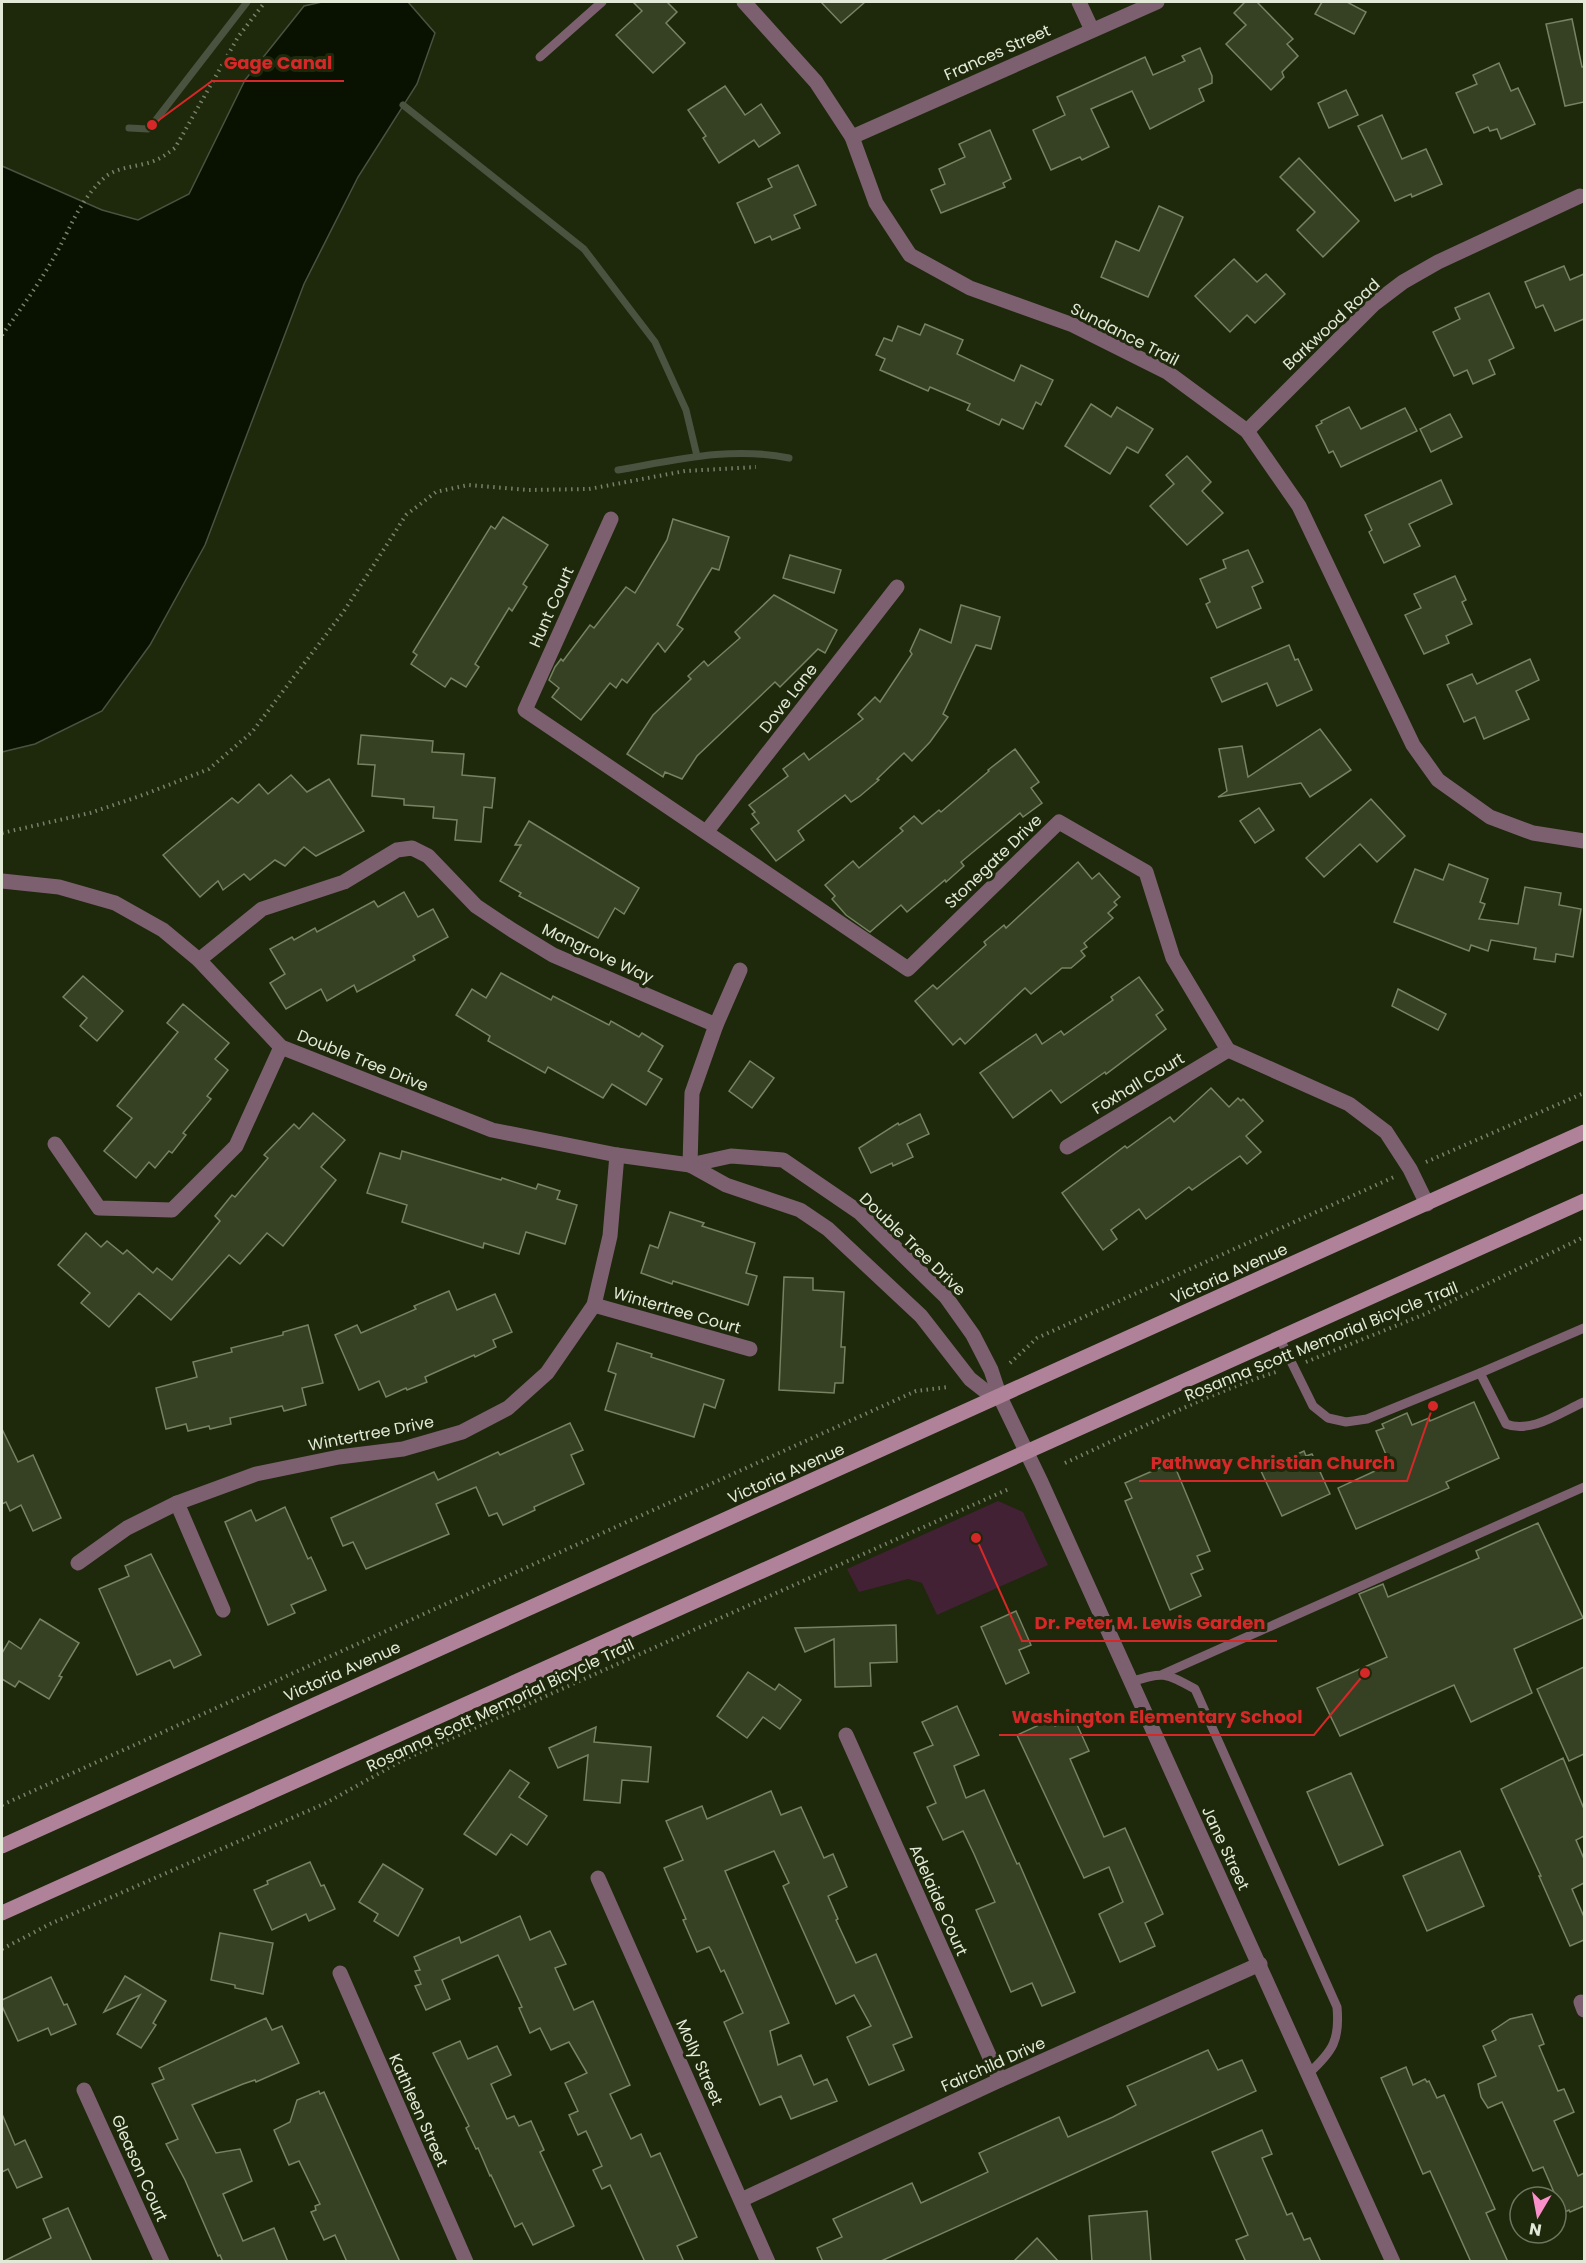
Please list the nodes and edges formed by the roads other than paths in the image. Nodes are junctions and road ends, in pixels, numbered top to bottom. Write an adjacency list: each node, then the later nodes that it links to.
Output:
1 (603, 2): 6 (lane)
2 (744, 2): 7 (street, Sundance Trail)
3 (1079, 2): 5 (street)
4 (1157, 2): 5 (street, Frances Street)
5 (1092, 30): 7 (street, Frances Street)
6 (540, 57)
7 (852, 137): 9 (street, Sundance Trail)
8 (1580, 196): 9 (street, Barkwood Road)
9 (1247, 431): 14 (street, Sundance Trail)
10 (610, 519): 12 (street, Hunt Court)
11 (897, 587): 13 (street, Dove Lane)
12 (525, 710): 13 (street, Stonegate Drive)
13 (707, 831): 20 (street, Stonegate Drive)
14 (1584, 841)
15 (2, 881): 16 (street, Double Tree Drive)
16 (199, 960): 18 (street, Mangrove Way); 19 (street, Double Tree Drive)
17 (740, 970): 18 (street)
18 (716, 1025): 25 (street)
19 (281, 1047): 22 (street); 24 (street, Double Tree Drive)
20 (1228, 1050): 23 (street, Foxhall Court); 27 (street)
21 (1584, 1132): 27 (main road, Victoria Avenue)
22 (56, 1144)
23 (1067, 1147)
24 (617, 1155): 25 (street, Double Tree Drive); 28 (street, Wintertree Drive)
25 (690, 1165): 33 (street, Double Tree Drive); 33 (street, Double Tree Drive)
26 (1584, 1201): 30 (main road)
27 (1427, 1204): 33 (main road, Victoria Avenue)
28 (594, 1305): 31 (street, Wintertree Court); 37 (street, Wintertree Drive)
29 (1584, 1328): 32 (lane)
30 (1279, 1337): 32 (lane); 35 (main road)
31 (750, 1349)
32 (1480, 1373): 34 (lane)
33 (1000, 1397): 35 (street, Double Tree Drive); 43 (main road, Victoria Avenue)
34 (1584, 1402)
35 (1027, 1450): 41 (street, Jane Street); 45 (main road)
36 (1584, 1486): 40 (lane)
37 (177, 1503): 38 (street, Wintertree Drive); 39 (street)
38 (78, 1563)
39 (223, 1610)
40 (1163, 1674): 41 (lane); 48 (lane)
41 (1130, 1682): 46 (street, Jane Street)
42 (846, 1735): 49 (street, Adelaide Court)
43 (2, 1845)
44 (598, 1878): 51 (street, Molly Street)
45 (2, 1913)
46 (1260, 1964): 48 (street, Jane Street); 49 (street, Fairchild Drive)
47 (340, 1973): 53 (street, Kathleen Street)
48 (1309, 2073): 55 (street, Jane Street)
49 (1000, 2080): 51 (street, Fairchild Drive)
50 (84, 2090): 52 (street, Gleason Court)
51 (741, 2200): 54 (street, Molly Street)
52 (162, 2262)
53 (466, 2262)
54 (768, 2262)
55 (1392, 2262)

